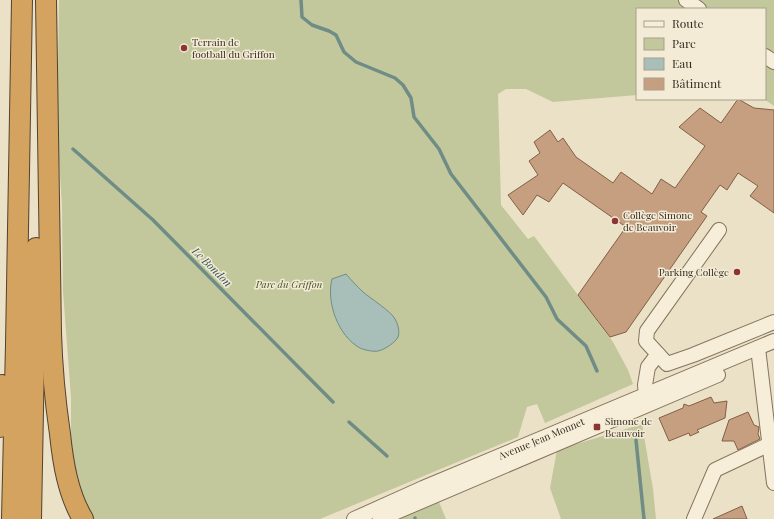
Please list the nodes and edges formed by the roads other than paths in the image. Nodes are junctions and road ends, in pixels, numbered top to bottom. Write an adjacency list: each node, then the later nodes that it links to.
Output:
1 (22, 0): 6 (highway)
2 (42, 0): 17 (highway)
3 (46, 0): 23 (highway)
4 (686, 0): 5 (street)
5 (698, 8)
6 (20, 79): 15 (highway); 20 (highway)
7 (719, 230): 12 (street)
8 (774, 322): 12 (street)
9 (774, 341): 11 (street, Avenue Jean Monnet)
10 (774, 351): 11 (street, Avenue Jean Monnet)
11 (759, 352): 13 (street, Avenue Jean Monnet); 14 (street, Avenue Jean Monnet); 16 (street)
12 (658, 354): 13 (street)
13 (645, 390): 14 (street, Avenue Jean Monnet)
14 (622, 411): 19 (street, Avenue Jean Monnet)
15 (0, 427)
16 (770, 444): 18 (street); 26 (street)
17 (32, 469): 21 (highway); 22 (highway)
18 (774, 483)
19 (400, 504): 24 (street, Avenue Jean Monnet); 25 (street, Avenue Jean Monnet)
20 (12, 519)
21 (31, 519)
22 (36, 519)
23 (83, 519)
24 (354, 519)
25 (382, 519)
26 (694, 519)

